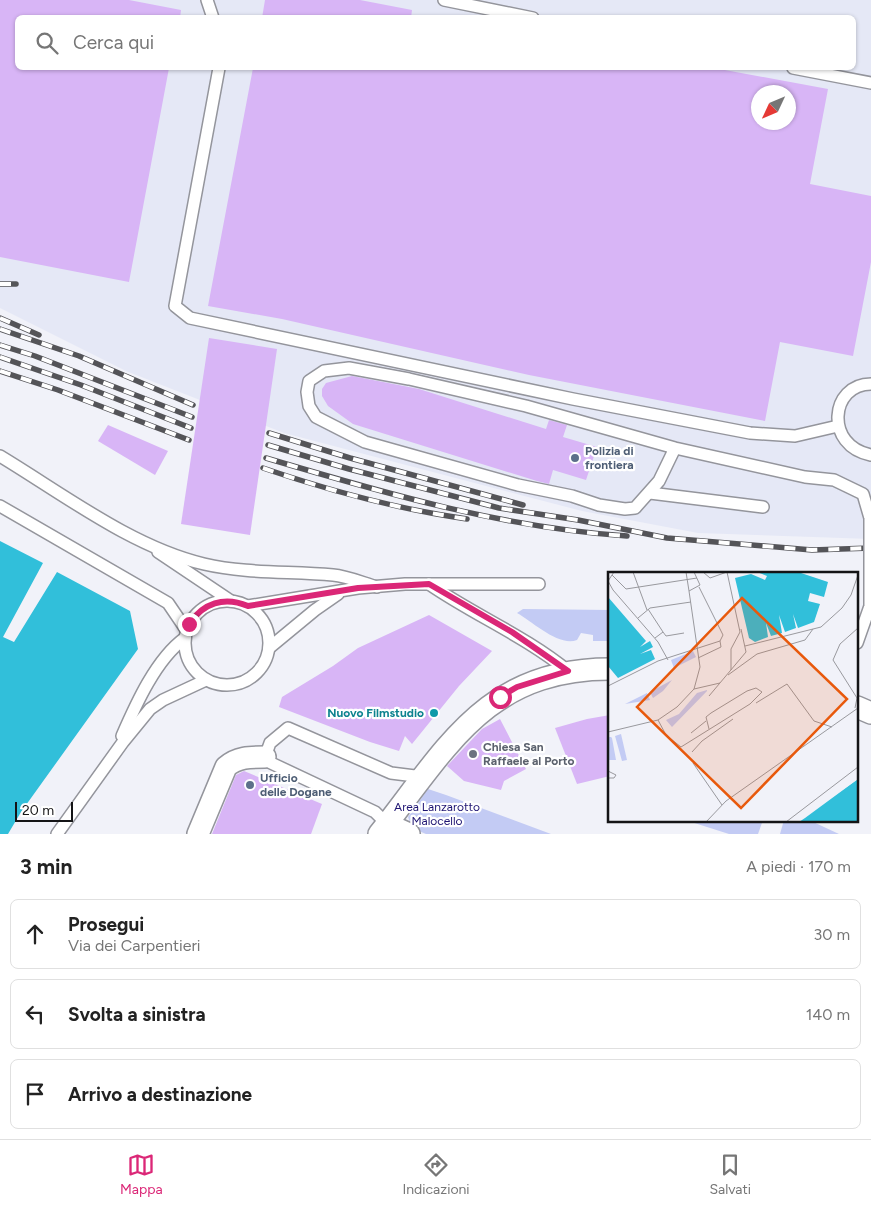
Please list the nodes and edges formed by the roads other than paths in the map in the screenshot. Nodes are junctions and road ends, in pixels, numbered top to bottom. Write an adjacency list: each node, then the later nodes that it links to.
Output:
1 (207, 0): 3 (lane)
2 (444, 0): 4 (lane)
3 (212, 15)
4 (518, 15)
5 (219, 70): 9 (lane)
6 (803, 70): 7 (lane)
7 (871, 83)
8 (871, 384): 9 (lane)
9 (838, 426): 11 (lane)
10 (675, 448): 13 (lane); 13 (lane); 23 (lane, bridge)
11 (871, 455)
12 (0, 456): 16 (lane)
13 (650, 493): 15 (lane)
14 (0, 506): 24 (lane)
15 (763, 507)
16 (139, 539): 19 (lane); 21 (lane)
17 (429, 584): 18 (lane); 19 (lane); 28 (lane)
18 (539, 584)
19 (377, 587): 20 (lane)
20 (341, 592): 22 (lane); 26 (lane)
21 (231, 601): 22 (lane); 24 (lane)
22 (248, 606): 26 (lane)
23 (870, 606): 25 (lane)
24 (186, 634): 29 (lane); 32 (lane)
25 (858, 640)
26 (269, 648): 29 (lane)
27 (608, 669): 28 (street)
28 (568, 671): 34 (street)
29 (206, 680): 32 (lane)
30 (858, 708): 31 (street)
31 (871, 714)
32 (114, 754): 36 (lane)
33 (265, 757): 34 (lane); 35 (lane); 37 (street)
34 (423, 777): 35 (street)
35 (383, 829): 38 (street)
36 (57, 834)
37 (198, 834)
38 (409, 834)

